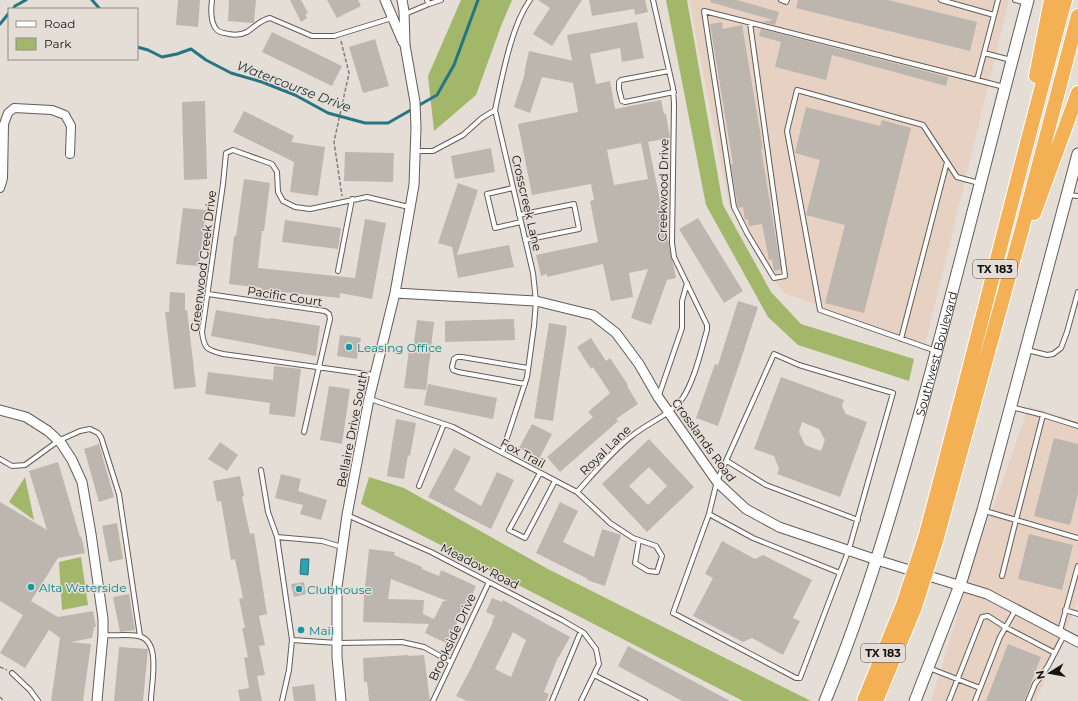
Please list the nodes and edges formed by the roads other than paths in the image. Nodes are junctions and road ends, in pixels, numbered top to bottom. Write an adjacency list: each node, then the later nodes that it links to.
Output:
1 (212, 0): 19 (lane)
2 (385, 0): 19 (street, Bellaire Drive South)
3 (402, 0): 16 (street, Bellaire Drive South)
4 (441, 0): 14 (lane)
5 (530, 0): 29 (lane, Crosscreek Lane)
6 (652, 0): 24 (lane, Creekwood Drive)
7 (781, 0): 8 (lane)
8 (787, 0)
9 (941, 0): 17 (lane)
10 (998, 0): 17 (lane)
11 (1015, 0): 15 (lane)
12 (1051, 0): 30 (highway)
13 (1065, 0): 30 (highway, TX 183)
14 (428, 2): 16 (lane)
15 (1028, 2): 23 (main road, Southwest Boulevard)
16 (405, 14): 21 (street, Bellaire Drive South)
17 (994, 15): 22 (lane)
18 (1078, 16): 44 (highway, TX 183)
19 (393, 18): 21 (street, Bellaire Drive South)
20 (750, 23): 20 (lane); 25 (lane)
21 (405, 45): 31 (street, Bellaire Drive South)
22 (984, 53): 23 (lane); 25 (lane)
23 (1012, 60): 26 (main road, Southwest Boulevard)
24 (669, 71): 27 (lane, Creekwood Drive); 27 (lane)
25 (977, 80): 26 (lane)
26 (1005, 87): 35 (main road, Southwest Boulevard)
27 (674, 92): 47 (lane, Creekwood Drive)
28 (1078, 93): 44 (highway)
29 (494, 110): 31 (lane); 37 (lane, Crosscreek Lane)
30 (1030, 130): 86 (highway, TX 183)
31 (415, 151): 41 (street, Bellaire Drive South)
32 (70, 154): 36 (street)
33 (1078, 154): 38 (main road)
34 (947, 162): 35 (lane); 52 (lane); 52 (lane)
35 (980, 183): 54 (main road, Southwest Boulevard)
36 (0, 188)
37 (513, 188): 42 (lane, Crosscreek Lane); 43 (lane)
38 (1067, 195): 39 (lane); 53 (main road)
39 (1078, 196)
40 (352, 199): 41 (lane); 46 (lane); 50 (lane, Greenwood Creek Drive)
41 (410, 207): 49 (street, Bellaire Drive South)
42 (519, 215): 43 (lane, Crosscreek Lane); 45 (lane)
43 (521, 222): 45 (lane, Crosscreek Lane)
44 (1022, 229): 86 (highway, TX 183)
45 (525, 240): 51 (lane, Crosscreek Lane)
46 (338, 271)
47 (687, 283): 59 (lane); 63 (lane, Creekwood Drive)
48 (1078, 292): 53 (lane)
49 (395, 293): 51 (street, Crosslands Road); 57 (street, Bellaire Drive South)
50 (208, 294): 55 (lane, Greenwood Creek Drive); 55 (lane, Pacific Court)
51 (536, 301): 56 (lane, Crosscreek Lane); 59 (street, Crosslands Road)
52 (902, 339): 54 (lane)
53 (1025, 350): 61 (main road)
54 (937, 351): 89 (main road, Southwest Boulevard)
55 (318, 367): 57 (lane, Greenwood Creek Drive); 67 (lane, Pacific Court)
56 (528, 368): 58 (lane, Crosscreek Lane); 58 (lane)
57 (374, 375): 60 (street, Bellaire Drive South)
58 (525, 384): 69 (lane, Crosscreek Lane)
59 (658, 398): 63 (street, Crosslands Road)
60 (369, 399): 65 (lane, Fox Trail); 80 (street, Bellaire Drive South)
61 (1010, 406): 64 (lane); 78 (main road)
62 (0, 410): 68 (street)
63 (668, 412): 75 (street, Crosslands Road); 77 (lane, Royal Lane)
64 (1043, 415): 66 (lane); 82 (lane)
65 (444, 424): 69 (lane, Fox Trail); 76 (lane)
66 (1078, 426)
67 (304, 432)
68 (58, 441): 70 (lane); 102 (street); 103 (lane)
69 (502, 453): 73 (lane, Fox Trail)
70 (0, 459)
71 (727, 461): 75 (lane); 81 (lane); 81 (lane)
72 (261, 470): 83 (lane)
73 (540, 473): 74 (lane, Fox Trail); 74 (lane)
74 (555, 481): 77 (lane, Fox Trail)
75 (717, 481): 79 (lane); 88 (street, Crosslands Road)
76 (419, 486)
77 (577, 492): 85 (lane, Fox Trail)
78 (983, 510): 82 (lane); 94 (main road)
79 (709, 514): 91 (lane); 91 (lane)
80 (347, 515): 87 (street, Bellaire Drive South); 93 (lane, Meadow Road)
81 (858, 520): 88 (lane)
82 (1016, 520): 84 (lane); 92 (lane)
83 (277, 537): 87 (lane); 104 (lane)
84 (1078, 538)
85 (640, 540): 85 (lane, Fox Trail)
86 (931, 540): 95 (highway, TX 183, bridge)
87 (342, 547): 106 (street, Bellaire Drive South)
88 (849, 549): 89 (street, Crosslands Road); 91 (lane)
89 (878, 560): 94 (street, Crosslands Road); 123 (main road, Southwest Boulevard)
90 (1078, 566): 97 (lane)
91 (840, 573)
92 (1002, 576)
93 (489, 582): 100 (lane, Meadow Road); 108 (lane, Brookside Drive)
94 (960, 585): 96 (street, Crosslands Road); 109 (main road)
95 (909, 606): 124 (highway, TX 183); 125 (highway, TX 183)
96 (1016, 609): 99 (lane); 101 (street, Crosslands Road)
97 (1066, 610): 98 (lane); 101 (lane)
98 (1078, 614)
99 (1005, 627): 107 (lane); 112 (lane); 113 (lane)
100 (581, 631): 111 (lane, Meadow Road); 120 (lane)
101 (1062, 633): 105 (street, Crosslands Road); 107 (lane)
102 (103, 635): 103 (lane); 115 (street)
103 (140, 636): 116 (lane)
104 (292, 640): 106 (lane); 117 (lane)
105 (1078, 642)
106 (338, 643): 108 (lane); 118 (street, Bellaire Drive South)
107 (1054, 653): 129 (lane)
108 (452, 662): 119 (lane, Brookside Drive)
109 (929, 668): 112 (lane); 126 (main road)
110 (12, 673): 114 (lane)
111 (594, 675): 121 (lane); 122 (lane)
112 (958, 679): 113 (lane); 127 (lane)
113 (980, 688): 128 (lane)
114 (38, 701)
115 (97, 701)
116 (151, 701)
117 (282, 701)
118 (341, 701)
119 (433, 701)
120 (552, 701)
121 (581, 701)
122 (645, 701)
123 (825, 701)
124 (864, 701)
125 (876, 701)
126 (915, 701)
127 (949, 701)
128 (975, 701)
129 (1028, 701)

